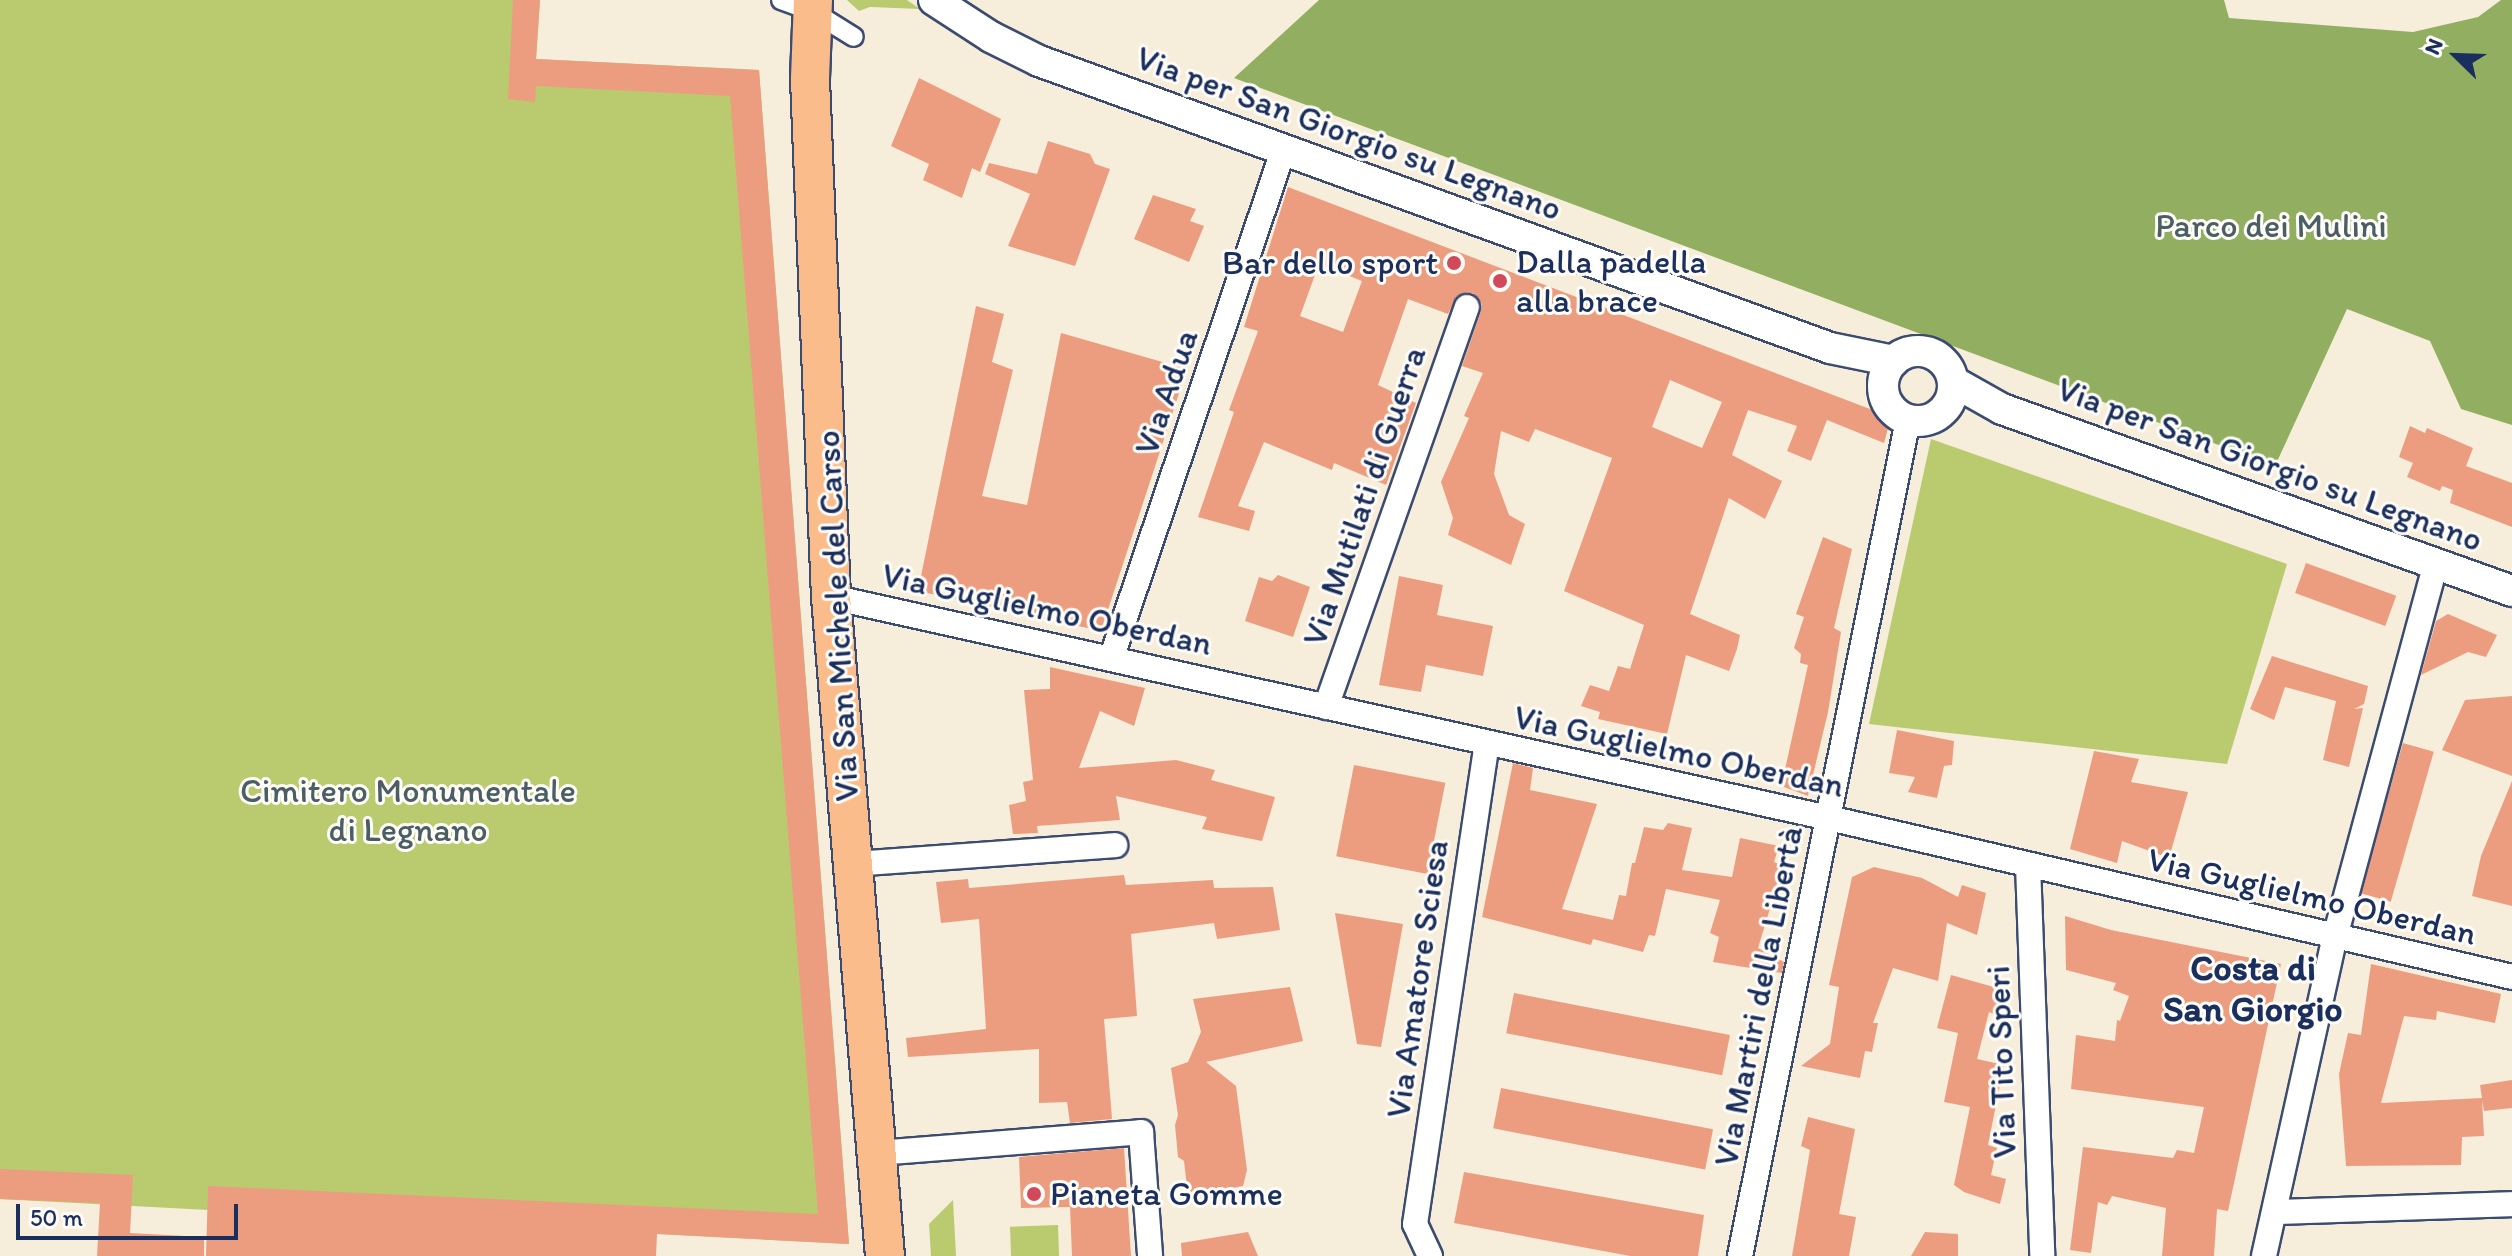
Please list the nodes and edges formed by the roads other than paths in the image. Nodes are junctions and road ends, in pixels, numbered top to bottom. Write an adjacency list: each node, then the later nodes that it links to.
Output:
1 (934, 0): 4 (street, Via per San Giorgio su Legnano)
2 (958, 0): 4 (street, Via per San Giorgio su Legnano)
3 (796, 3): 5 (street); 13 (main road, Via San Michele del Carso)
4 (982, 31): 6 (street, Via per San Giorgio su Legnano)
5 (854, 37)
6 (1284, 148): 8 (street, Via per San Giorgio su Legnano); 14 (street, Via Adua)
7 (1467, 307): 15 (street, Via Mutilati di Guerra)
8 (1888, 370): 9 (street, Via per San Giorgio su Legnano); 10 (street)
9 (1951, 393): 10 (street); 11 (street, Via per San Giorgio su Legnano)
10 (1908, 420): 17 (street, Via Martiri della Libertà)
11 (2436, 563): 12 (street, Via per San Giorgio su Legnano); 21 (street)
12 (2512, 591)
13 (831, 597): 14 (street, Via Guglielmo Oberdan); 19 (main road, Via San Michele del Carso)
14 (1112, 656): 15 (street, Via Guglielmo Oberdan)
15 (1326, 707): 16 (street, Via Guglielmo Oberdan)
16 (1487, 744): 17 (street, Via Guglielmo Oberdan); 28 (street, Via Amatore Sciesa)
17 (1829, 818): 20 (street, Via Guglielmo Oberdan); 29 (street, Via Martiri della Libertà)
18 (1115, 845): 19 (street)
19 (853, 864): 23 (main road, Via San Michele del Carso)
20 (2028, 865): 21 (street, Via Guglielmo Oberdan); 30 (street, Via Tito Speri)
21 (2335, 937): 22 (street, Via Guglielmo Oberdan); 25 (street)
22 (2512, 977)
23 (877, 1153): 26 (main road, Via San Michele del Carso); 27 (street)
24 (2512, 1204): 25 (street)
25 (2275, 1212): 31 (street)
26 (885, 1256)
27 (1150, 1256)
28 (1430, 1256)
29 (1740, 1256)
30 (2042, 1256)
31 (2264, 1256)

